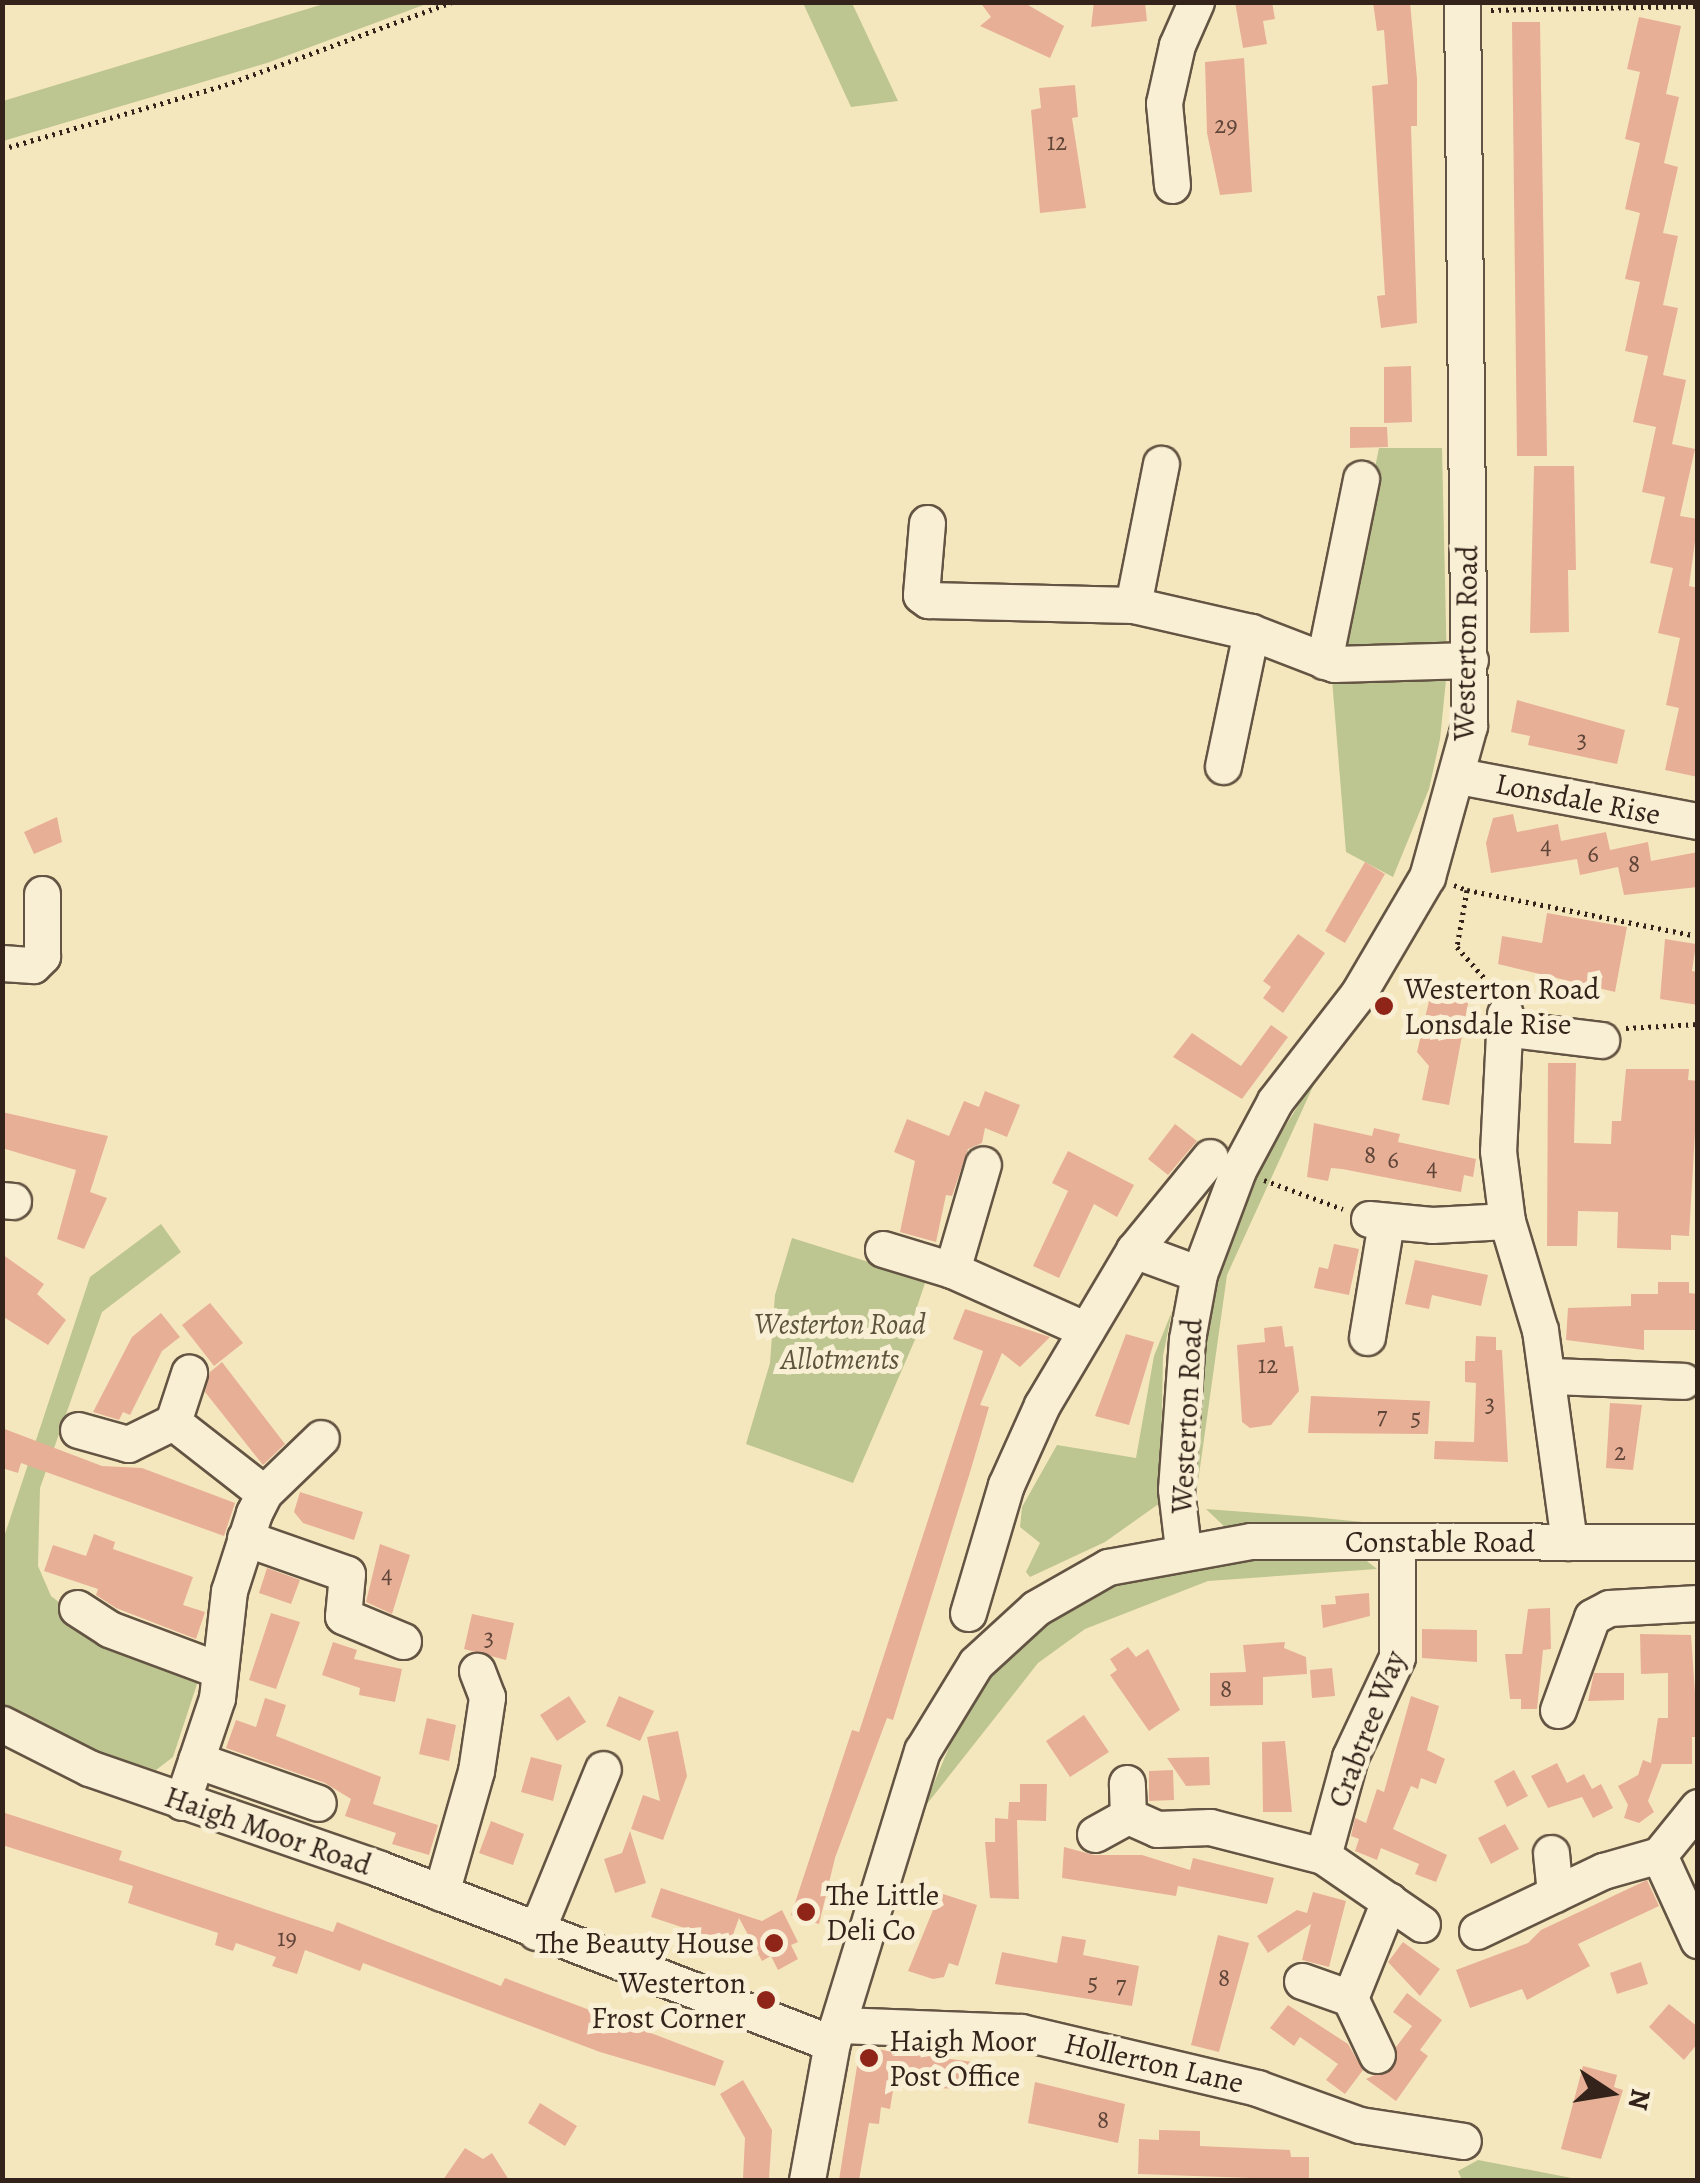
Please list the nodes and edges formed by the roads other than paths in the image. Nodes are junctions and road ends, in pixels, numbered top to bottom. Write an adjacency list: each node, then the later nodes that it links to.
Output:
1 (1196, 2): 3 (street)
2 (1462, 6): 9 (street, Westerton Road)
3 (1172, 185)
4 (1161, 464): 7 (street)
5 (1361, 479): 10 (street)
6 (927, 522): 7 (street)
7 (1133, 605): 8 (street)
8 (1250, 632): 10 (street); 11 (street)
9 (1470, 660): 10 (street); 12 (street, Westerton Road)
10 (1324, 661)
11 (1223, 766)
12 (1459, 776): 13 (street, Lonsdale Rise); 18 (street, Westerton Road)
13 (1698, 821)
14 (42, 894): 15 (street)
15 (2, 963)
16 (1601, 1040): 19 (street)
17 (983, 1164): 22 (street)
18 (1224, 1164): 21 (street, Westerton Road); 23 (street, Westerton Road)
19 (1507, 1221): 25 (street); 27 (street)
20 (883, 1250): 22 (street)
21 (1134, 1250): 23 (street); 24 (street, Westerton Road)
22 (952, 1270): 24 (street)
23 (1200, 1274): 37 (street, Westerton Road)
24 (1086, 1330): 40 (street, Westerton Road)
25 (1367, 1337)
26 (189, 1373): 29 (street)
27 (1548, 1376): 28 (street); 35 (street)
28 (1683, 1382)
29 (173, 1422): 30 (street); 32 (street)
30 (78, 1430)
31 (321, 1438): 32 (street)
32 (264, 1493): 33 (street)
33 (245, 1538): 41 (street); 42 (street)
34 (1397, 1542): 35 (street, Constable Road); 37 (street, Constable Road); 54 (street, Crabtree Way)
35 (1569, 1542): 36 (street, Constable Road)
36 (1698, 1542)
37 (1183, 1548): 64 (street, Westerton Road)
38 (1698, 1603): 44 (street)
39 (78, 1608): 42 (street)
40 (968, 1613)
41 (402, 1641)
42 (220, 1670): 46 (street)
43 (476, 1671): 55 (street)
44 (1558, 1710)
45 (2, 1724): 48 (street, Haigh Moor Road)
46 (196, 1760): 48 (street); 49 (street)
47 (604, 1769): 60 (street)
48 (182, 1802): 55 (street, Haigh Moor Road)
49 (318, 1803)
50 (1698, 1807): 53 (street)
51 (1094, 1834): 54 (street)
52 (1551, 1853): 56 (street)
53 (1659, 1855): 56 (street); 61 (street)
54 (1323, 1856): 57 (street)
55 (442, 1894): 60 (street, Haigh Moor Road)
56 (1556, 1894): 59 (street)
57 (1389, 1901): 58 (street); 63 (street)
58 (1422, 1924)
59 (1477, 1931)
60 (536, 1932): 64 (street, Haigh Moor Road)
61 (1698, 1940)
62 (1302, 1981): 63 (street)
63 (1350, 1998): 65 (street)
64 (835, 2034): 66 (street, Hollerton Lane); 67 (street, Westerton Road)
65 (1376, 2054)
66 (1463, 2141)
67 (807, 2180)

